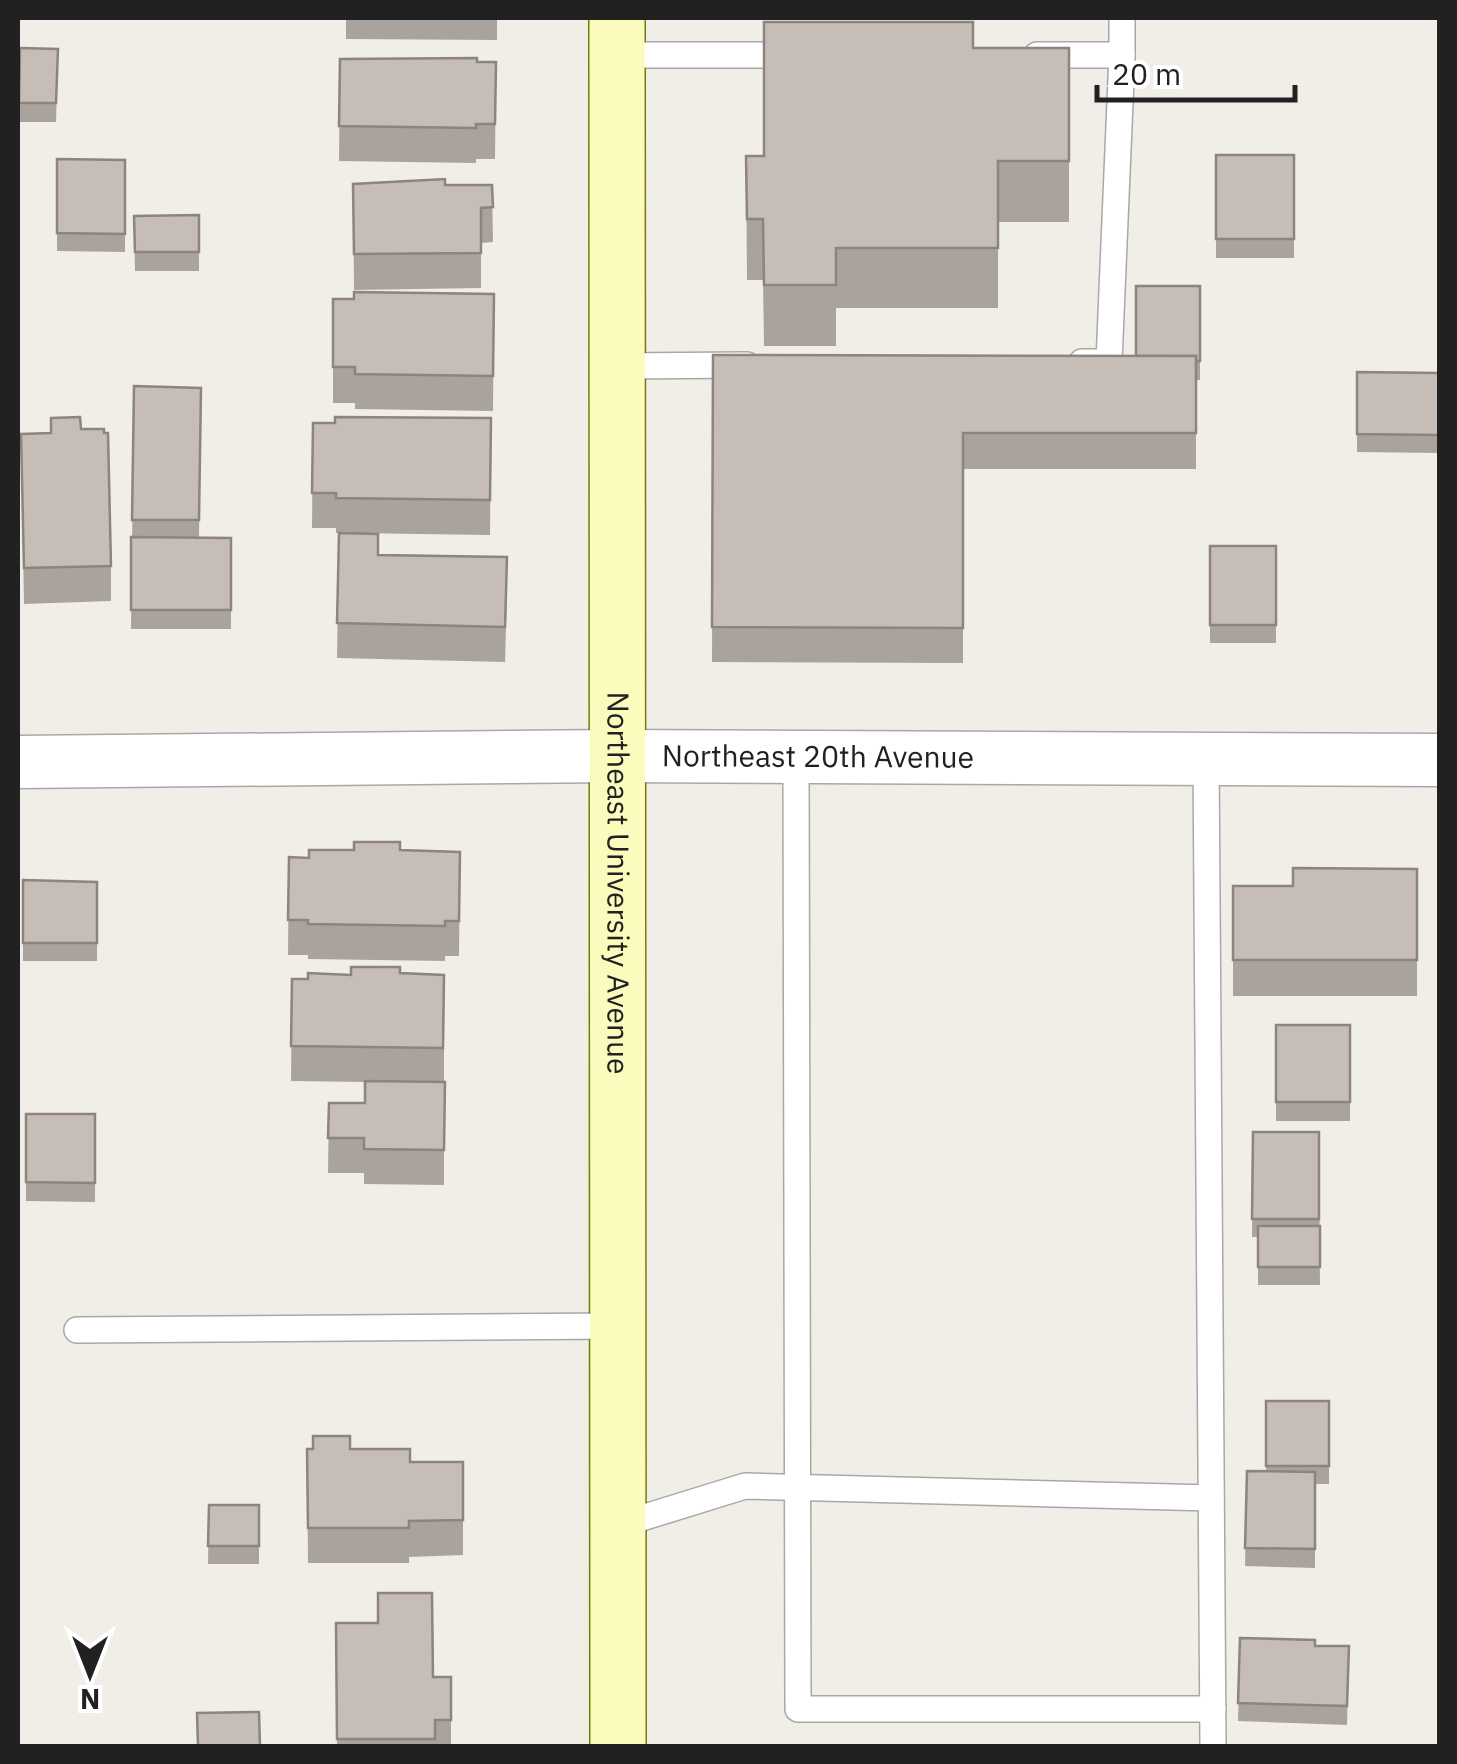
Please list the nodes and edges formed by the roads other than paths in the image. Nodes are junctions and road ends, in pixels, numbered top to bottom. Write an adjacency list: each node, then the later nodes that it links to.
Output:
1 (1122, 18): 5 (lane)
2 (617, 36): 3 (lane); 8 (main road, Northeast University Avenue)
3 (831, 54)
4 (1006, 54): 5 (lane)
5 (1122, 54): 6 (lane)
6 (1050, 362)
7 (774, 365): 8 (lane)
8 (618, 366): 9 (main road, Northeast University Avenue)
9 (616, 756): 10 (street, Northeast 20th Avenue); 13 (street, Northeast 20th Avenue); 14 (main road, Northeast University Avenue)
10 (796, 756): 11 (street, Northeast 20th Avenue); 16 (lane)
11 (1206, 758): 12 (street, Northeast 20th Avenue); 17 (lane)
12 (1440, 760)
13 (18, 762)
14 (618, 1326): 15 (lane); 18 (main road, Northeast University Avenue)
15 (77, 1330)
16 (798, 1487): 17 (lane); 18 (lane); 19 (lane)
17 (1211, 1498): 19 (lane)
18 (619, 1525): 20 (main road, Northeast University Avenue)
19 (1212, 1709): 21 (lane)
20 (618, 1746)
21 (1213, 1746)

